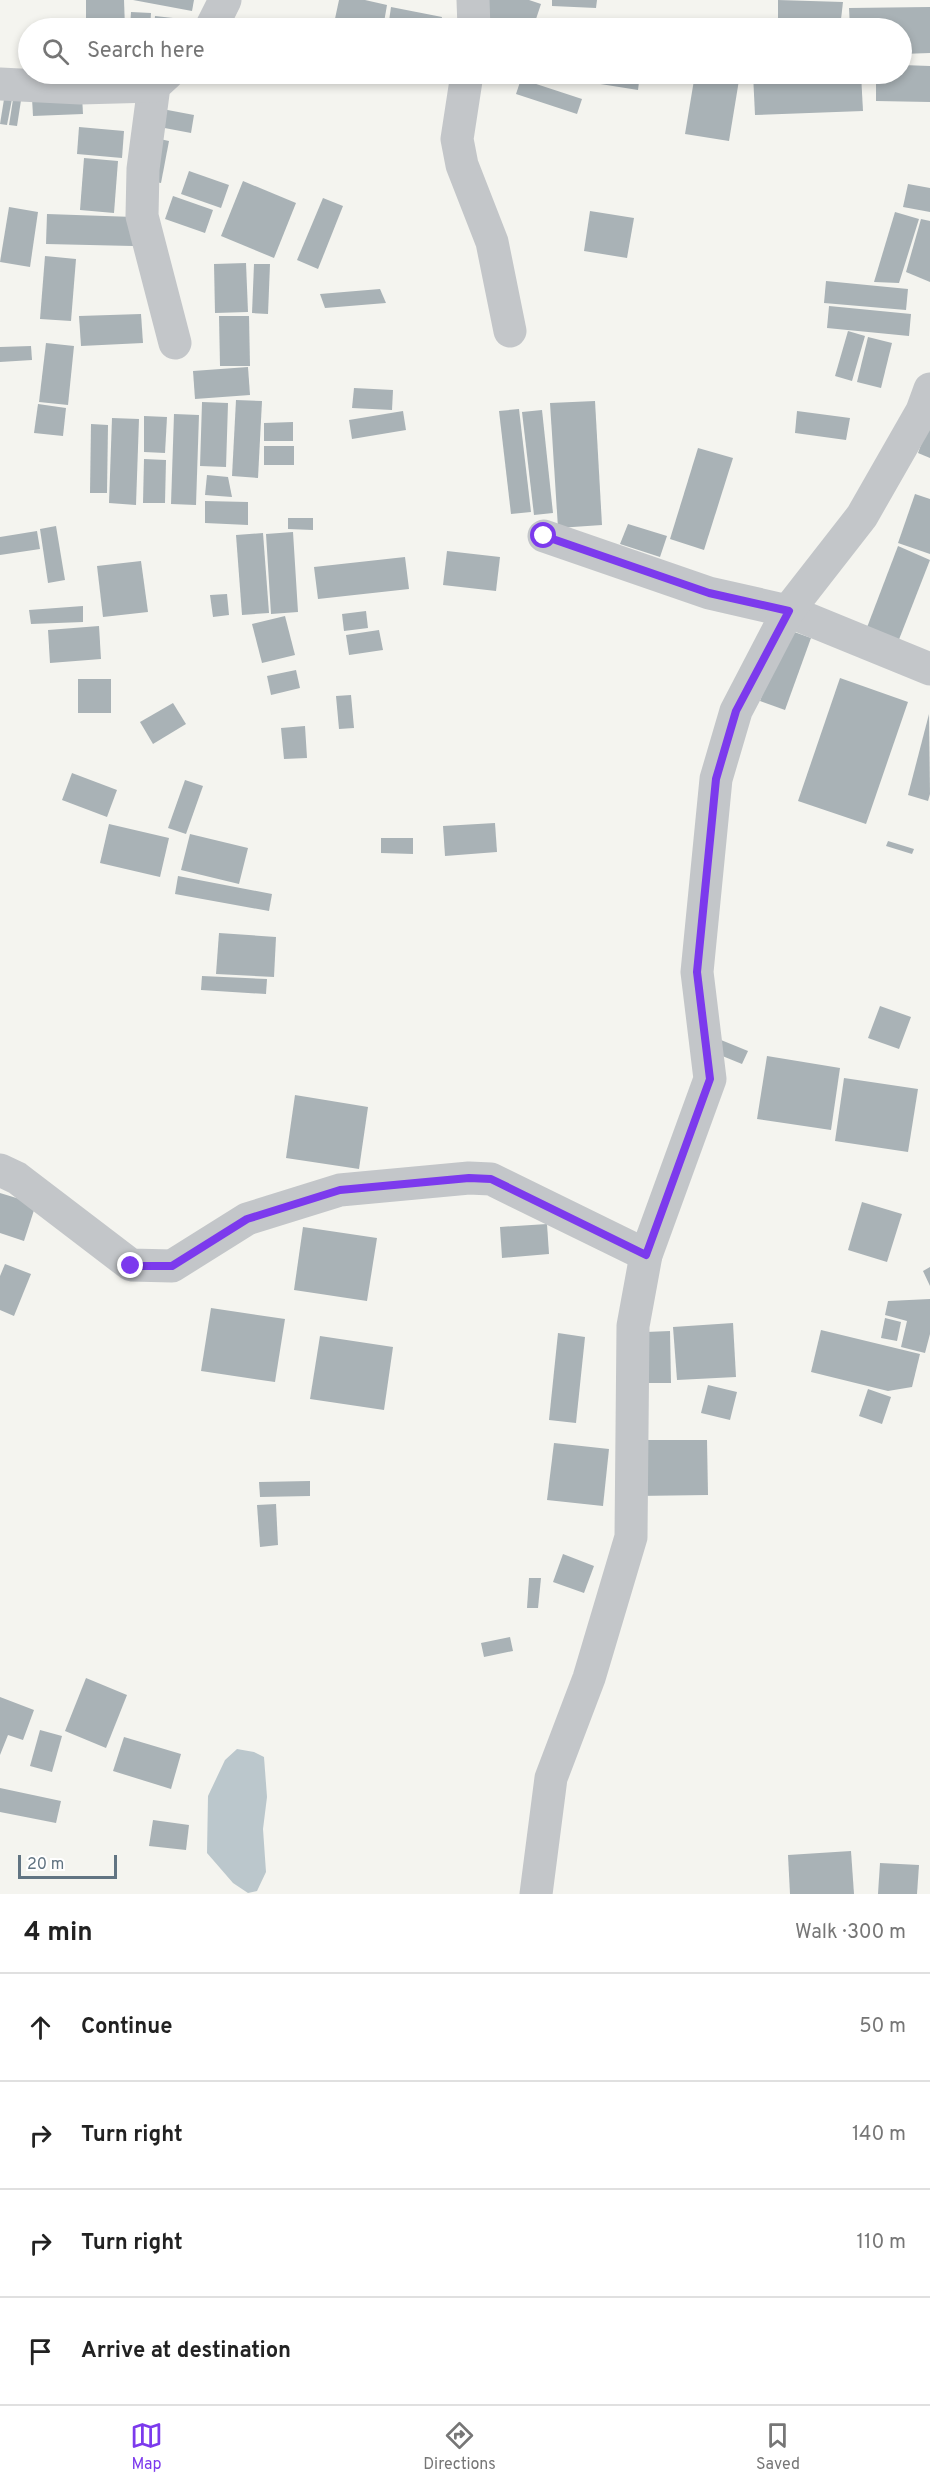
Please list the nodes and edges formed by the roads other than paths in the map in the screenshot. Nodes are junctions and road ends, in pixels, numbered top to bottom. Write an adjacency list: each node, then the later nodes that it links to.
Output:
1 (225, 0): 3 (street)
2 (473, 0): 4 (street)
3 (216, 18)
4 (474, 18)
5 (0, 84): 6 (street)
6 (120, 84)
7 (159, 84): 10 (street)
8 (465, 84): 9 (street)
9 (510, 331)
10 (175, 343)
11 (930, 389): 13 (street)
12 (544, 536): 13 (street)
13 (789, 611): 14 (street); 16 (street)
14 (930, 669)
15 (0, 1170): 16 (street)
16 (646, 1255): 17 (street)
17 (536, 1894)

